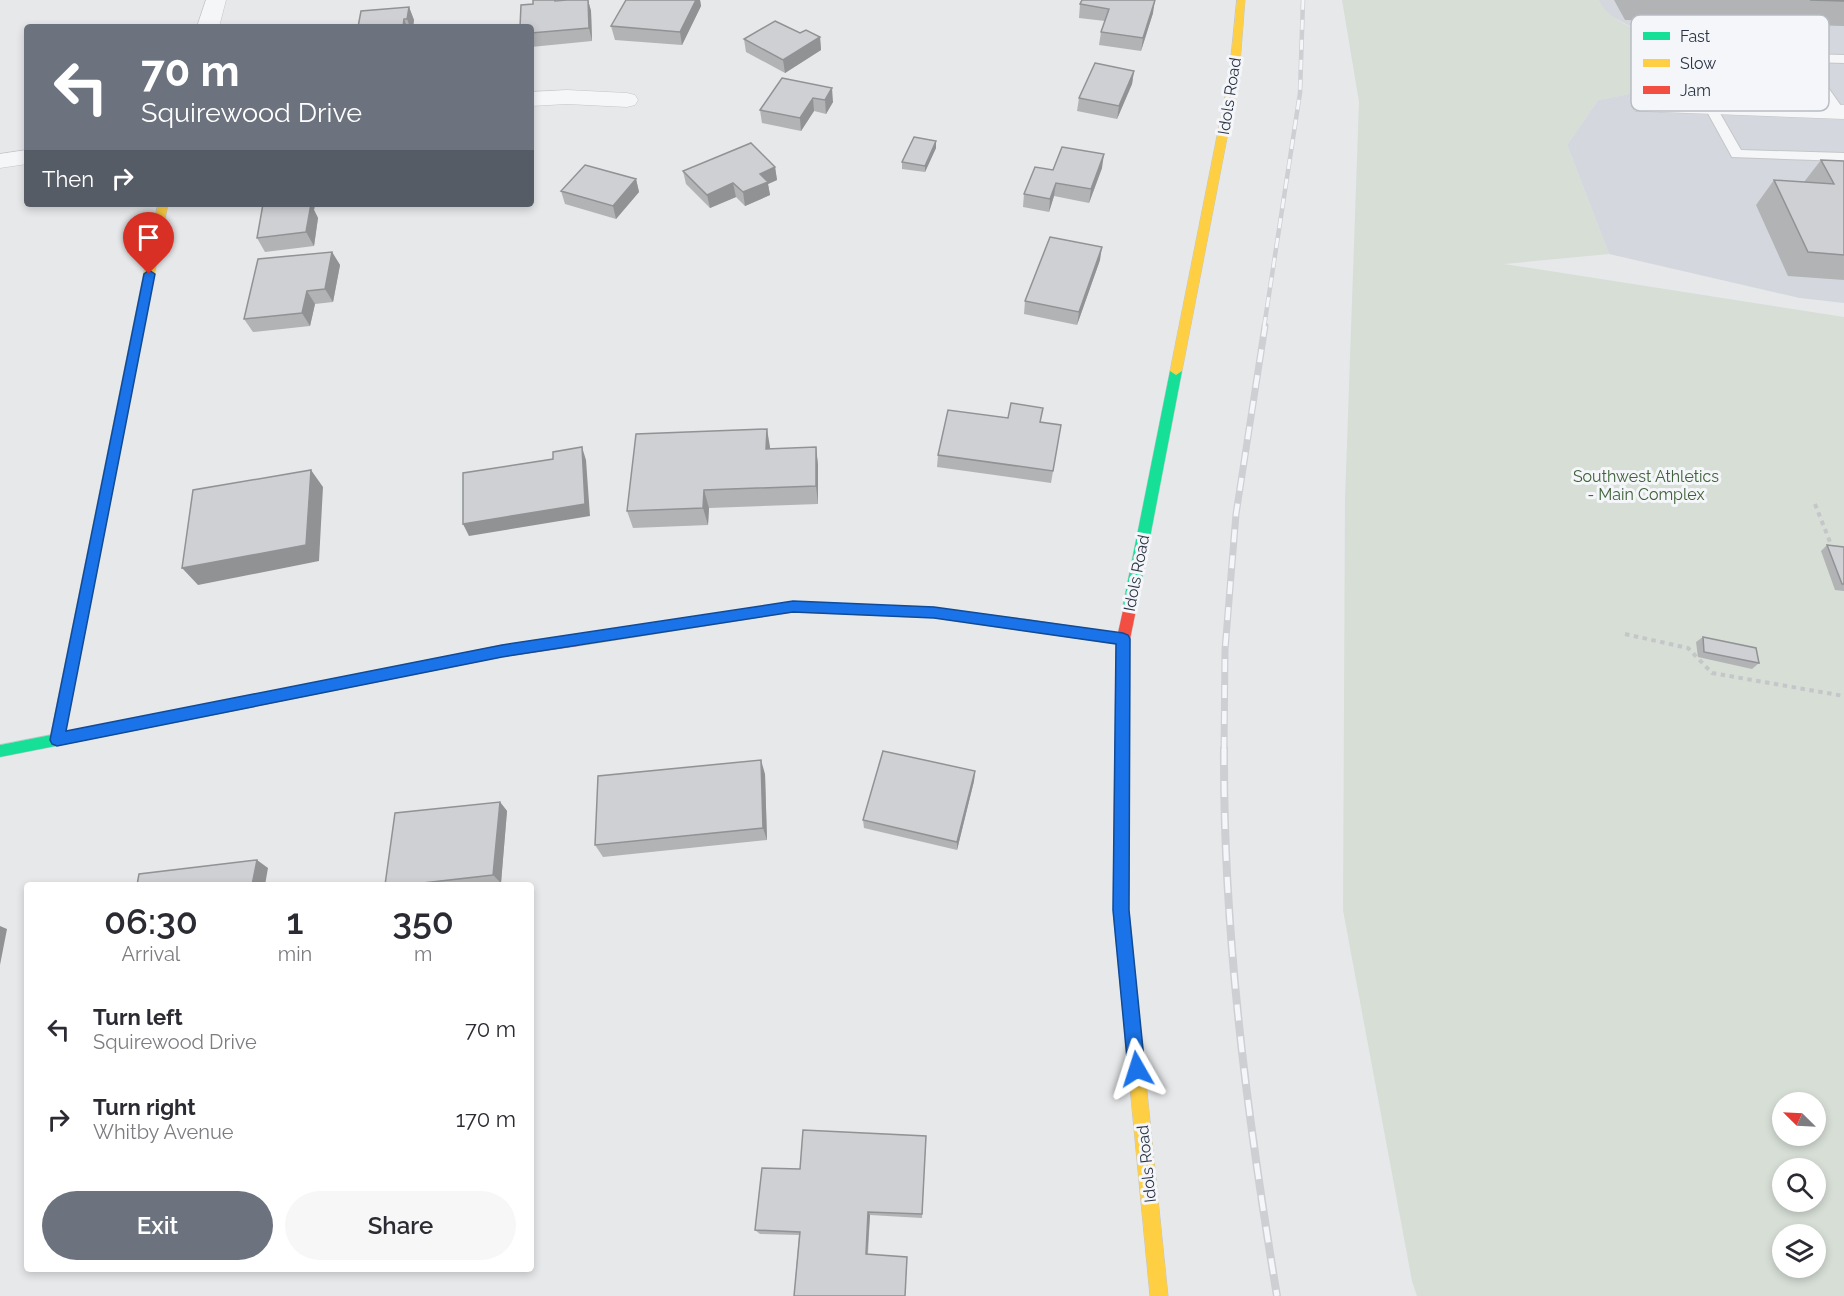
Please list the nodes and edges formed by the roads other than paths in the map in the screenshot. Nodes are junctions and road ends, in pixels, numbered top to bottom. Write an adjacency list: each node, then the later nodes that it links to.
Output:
1 (216, 0): 3 (street)
2 (1241, 0): 16 (street, Idols Road)
3 (209, 24)
4 (1829, 59): 5 (lane)
5 (1844, 59)
6 (1829, 96): 11 (lane)
7 (534, 99): 8 (street)
8 (627, 100)
9 (1714, 111): 12 (lane)
10 (1809, 111): 11 (street)
11 (1841, 112)
12 (1844, 157)
13 (24, 158): 14 (street)
14 (0, 161)
15 (162, 207): 17 (street)
16 (1123, 639): 17 (street); 19 (street, Idols Road)
17 (57, 740): 18 (street)
18 (0, 751)
19 (1159, 1296)

